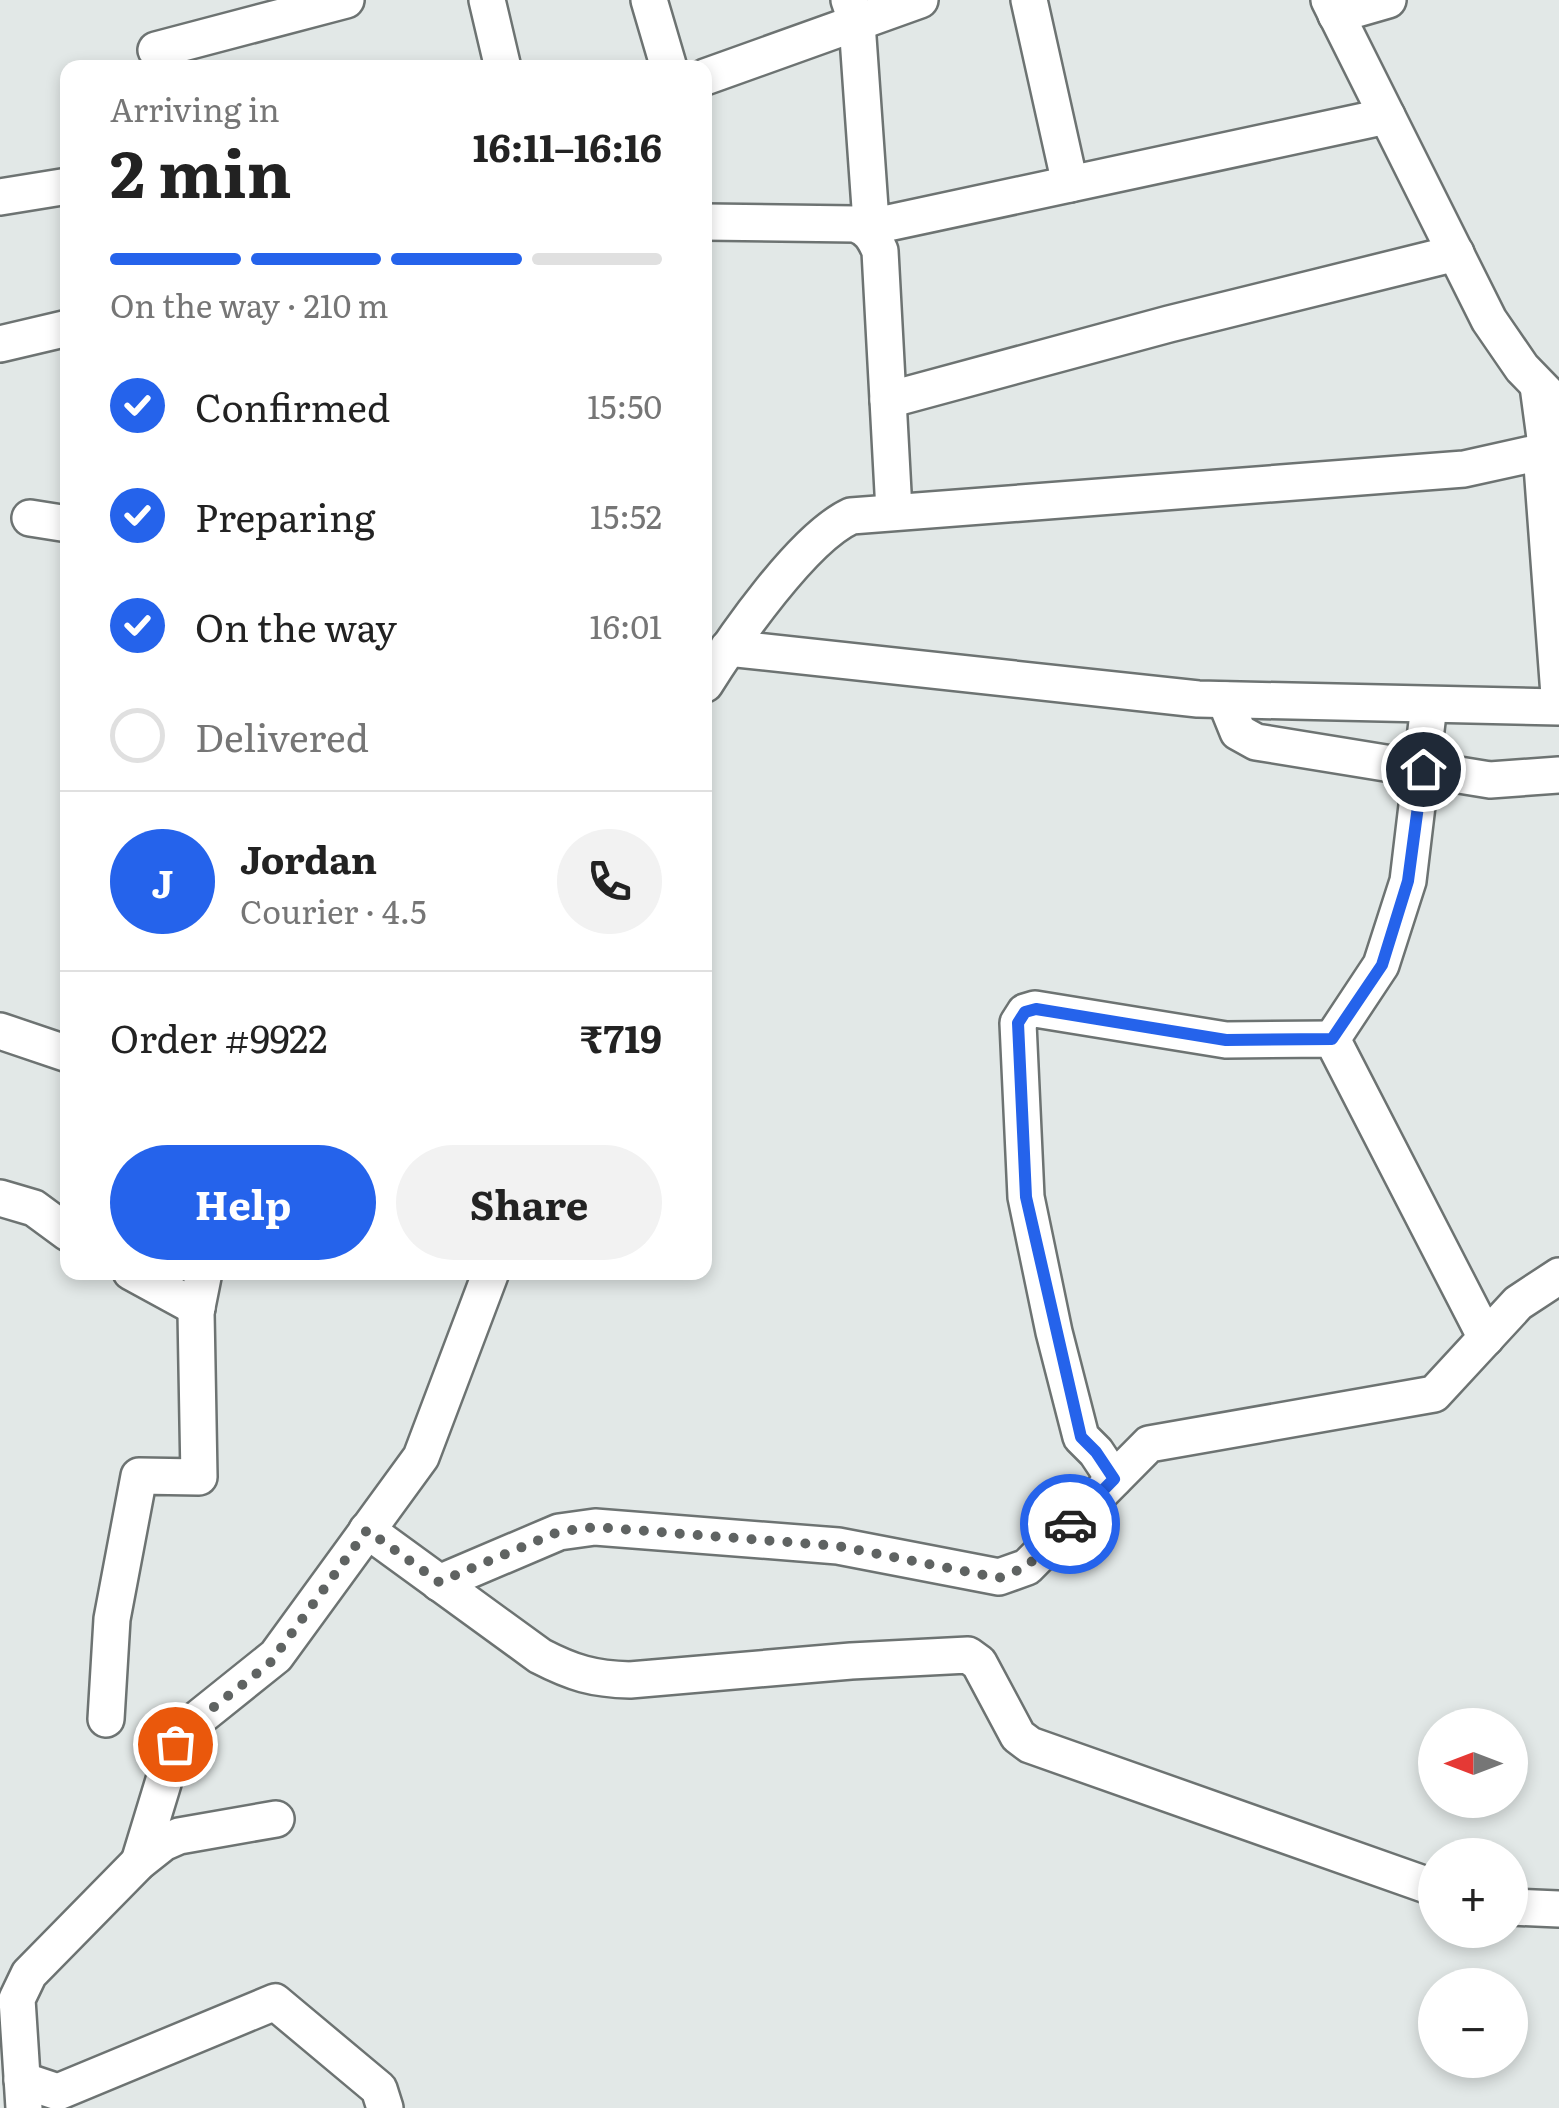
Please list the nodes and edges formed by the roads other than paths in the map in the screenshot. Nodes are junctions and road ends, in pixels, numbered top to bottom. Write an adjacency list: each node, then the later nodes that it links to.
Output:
1 (346, 0): 9 (street)
2 (487, 0): 10 (street)
3 (649, 0): 11 (street)
4 (920, 0): 8 (street)
5 (1029, 0): 14 (street)
6 (1388, 0): 7 (street)
7 (1333, 8): 13 (street)
8 (853, 11): 12 (street); 18 (street)
9 (156, 50)
10 (501, 60)
11 (668, 60)
12 (712, 74)
13 (1388, 116): 14 (street); 19 (street)
14 (1070, 184): 18 (street)
15 (60, 187): 16 (street)
16 (0, 197)
17 (712, 222): 18 (street)
18 (866, 228): 23 (street)
19 (1456, 253): 22 (street); 23 (street)
20 (60, 330): 21 (street)
21 (0, 344)
22 (1548, 396): 24 (street)
23 (888, 400): 25 (street)
24 (1550, 450): 25 (street); 30 (street)
25 (894, 511): 28 (street)
26 (30, 518): 27 (street)
27 (60, 523)
28 (724, 636): 29 (street); 31 (street)
29 (712, 666)
30 (1559, 695)
31 (1225, 700): 32 (street); 34 (street)
32 (1429, 704): 33 (street); 34 (street)
33 (1559, 707)
34 (1423, 769): 35 (street); 37 (street)
35 (1559, 775)
36 (0, 1031): 38 (street)
37 (1332, 1039): 46 (street); 47 (street)
38 (60, 1051)
39 (0, 1198): 40 (street)
40 (60, 1227)
41 (1559, 1276): 46 (street)
42 (146, 1280): 45 (street)
43 (202, 1280): 45 (street)
44 (488, 1280): 48 (street)
45 (197, 1308): 50 (street)
46 (1486, 1338): 47 (street)
47 (1114, 1479): 49 (street)
48 (367, 1530): 49 (street); 52 (street)
49 (439, 1582): 53 (street)
50 (106, 1718)
51 (276, 1820): 52 (street)
52 (139, 1862): 56 (street)
53 (1418, 1882)
54 (1528, 1908): 55 (street)
55 (1559, 1909)
56 (10, 2019): 57 (street)
57 (23, 2094): 58 (street)
58 (385, 2108)

